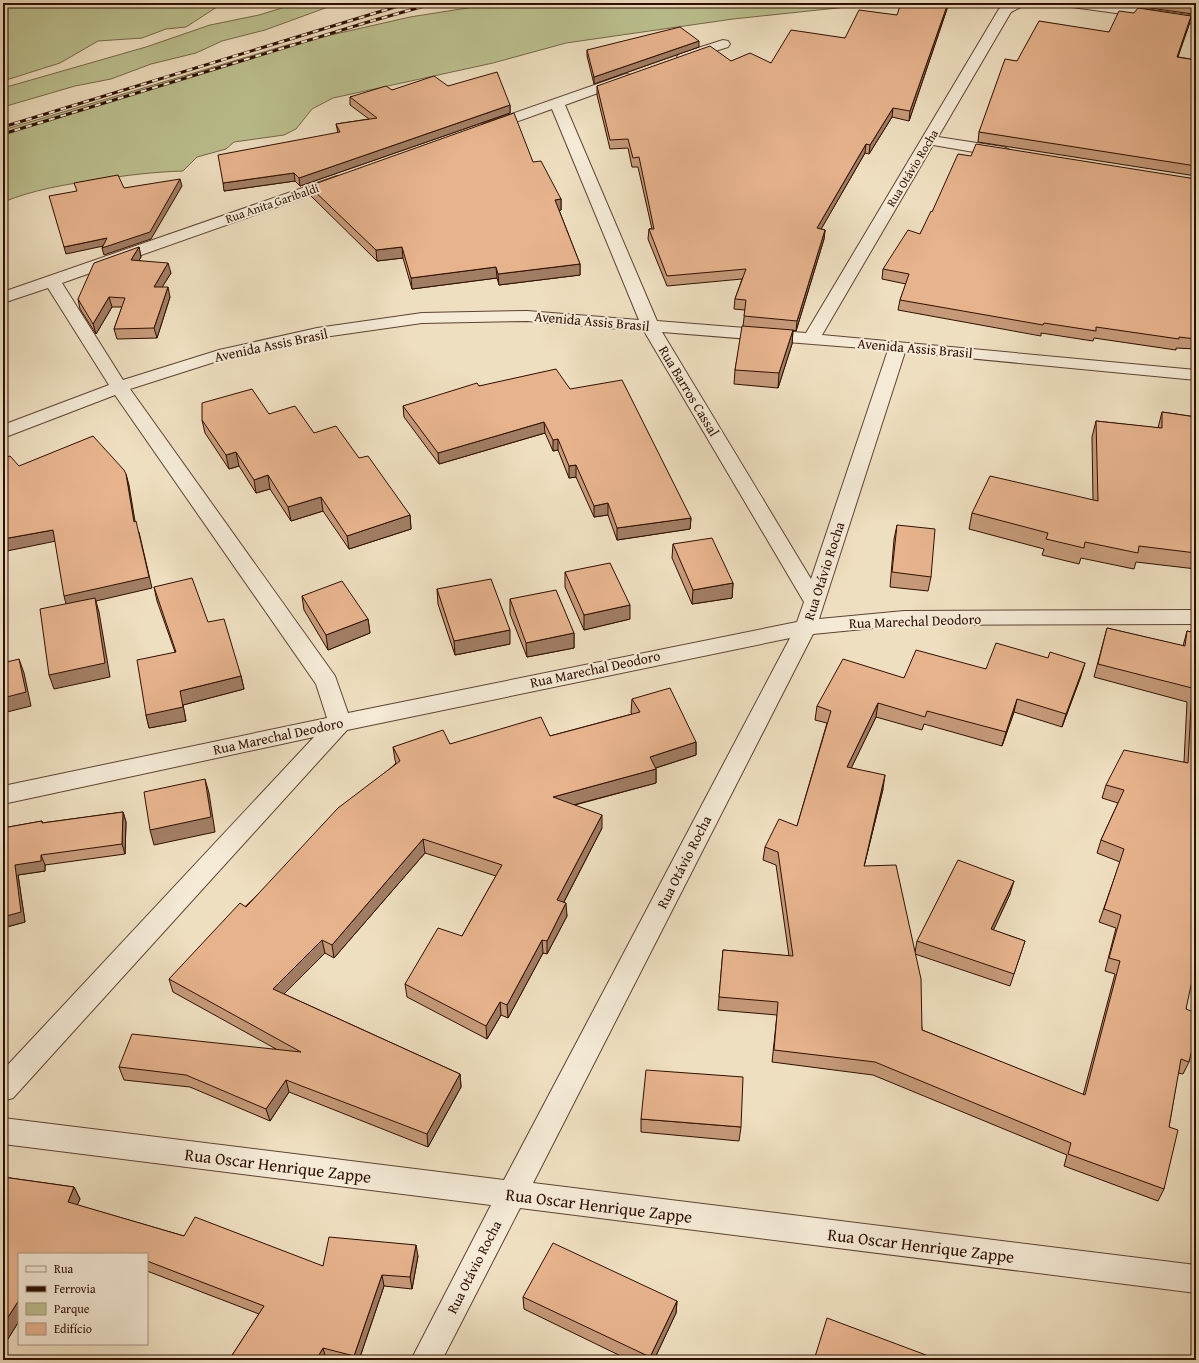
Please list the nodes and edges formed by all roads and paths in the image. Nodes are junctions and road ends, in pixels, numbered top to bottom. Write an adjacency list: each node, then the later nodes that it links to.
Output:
1 (1018, 3): 9 (street, Rua Otávio Rocha)
2 (1072, 3): 3 (street)
3 (1196, 20)
4 (723, 44): 5 (street)
5 (670, 62)
6 (640, 73): 7 (street)
7 (558, 103): 8 (street); 14 (street, Rua Barros Cassal)
8 (476, 132)
9 (928, 140): 10 (street); 15 (street, Rua Otávio Rocha)
10 (1020, 155)
11 (349, 176): 12 (street, Rua Anita Garibaldi)
12 (52, 281): 13 (street, Rua Anita Garibaldi); 18 (street)
13 (3, 298)
14 (650, 326): 15 (street, Avenida Assis Brasil); 18 (street, Avenida Assis Brasil); 20 (street, Rua Barros Cassal)
15 (811, 339): 16 (street, Avenida Assis Brasil)
16 (898, 346): 17 (street, Avenida Assis Brasil); 20 (street, Rua Otávio Rocha)
17 (1196, 375)
18 (119, 387): 19 (street, Avenida Assis Brasil); 23 (street)
19 (3, 432)
20 (814, 601): 22 (street, Rua Otávio Rocha)
21 (1196, 617): 22 (street, Rua Marechal Deodoro)
22 (806, 627): 23 (street, Rua Marechal Deodoro); 27 (street, Rua Otávio Rocha)
23 (340, 723): 24 (street, Rua Marechal Deodoro); 25 (street)
24 (3, 795)
25 (3, 1090)
26 (3, 1131): 27 (street, Rua Oscar Henrique Zappe)
27 (512, 1194): 28 (street, Rua Oscar Henrique Zappe); 29 (street, Rua Otávio Rocha)
28 (1196, 1279)
29 (426, 1360)

